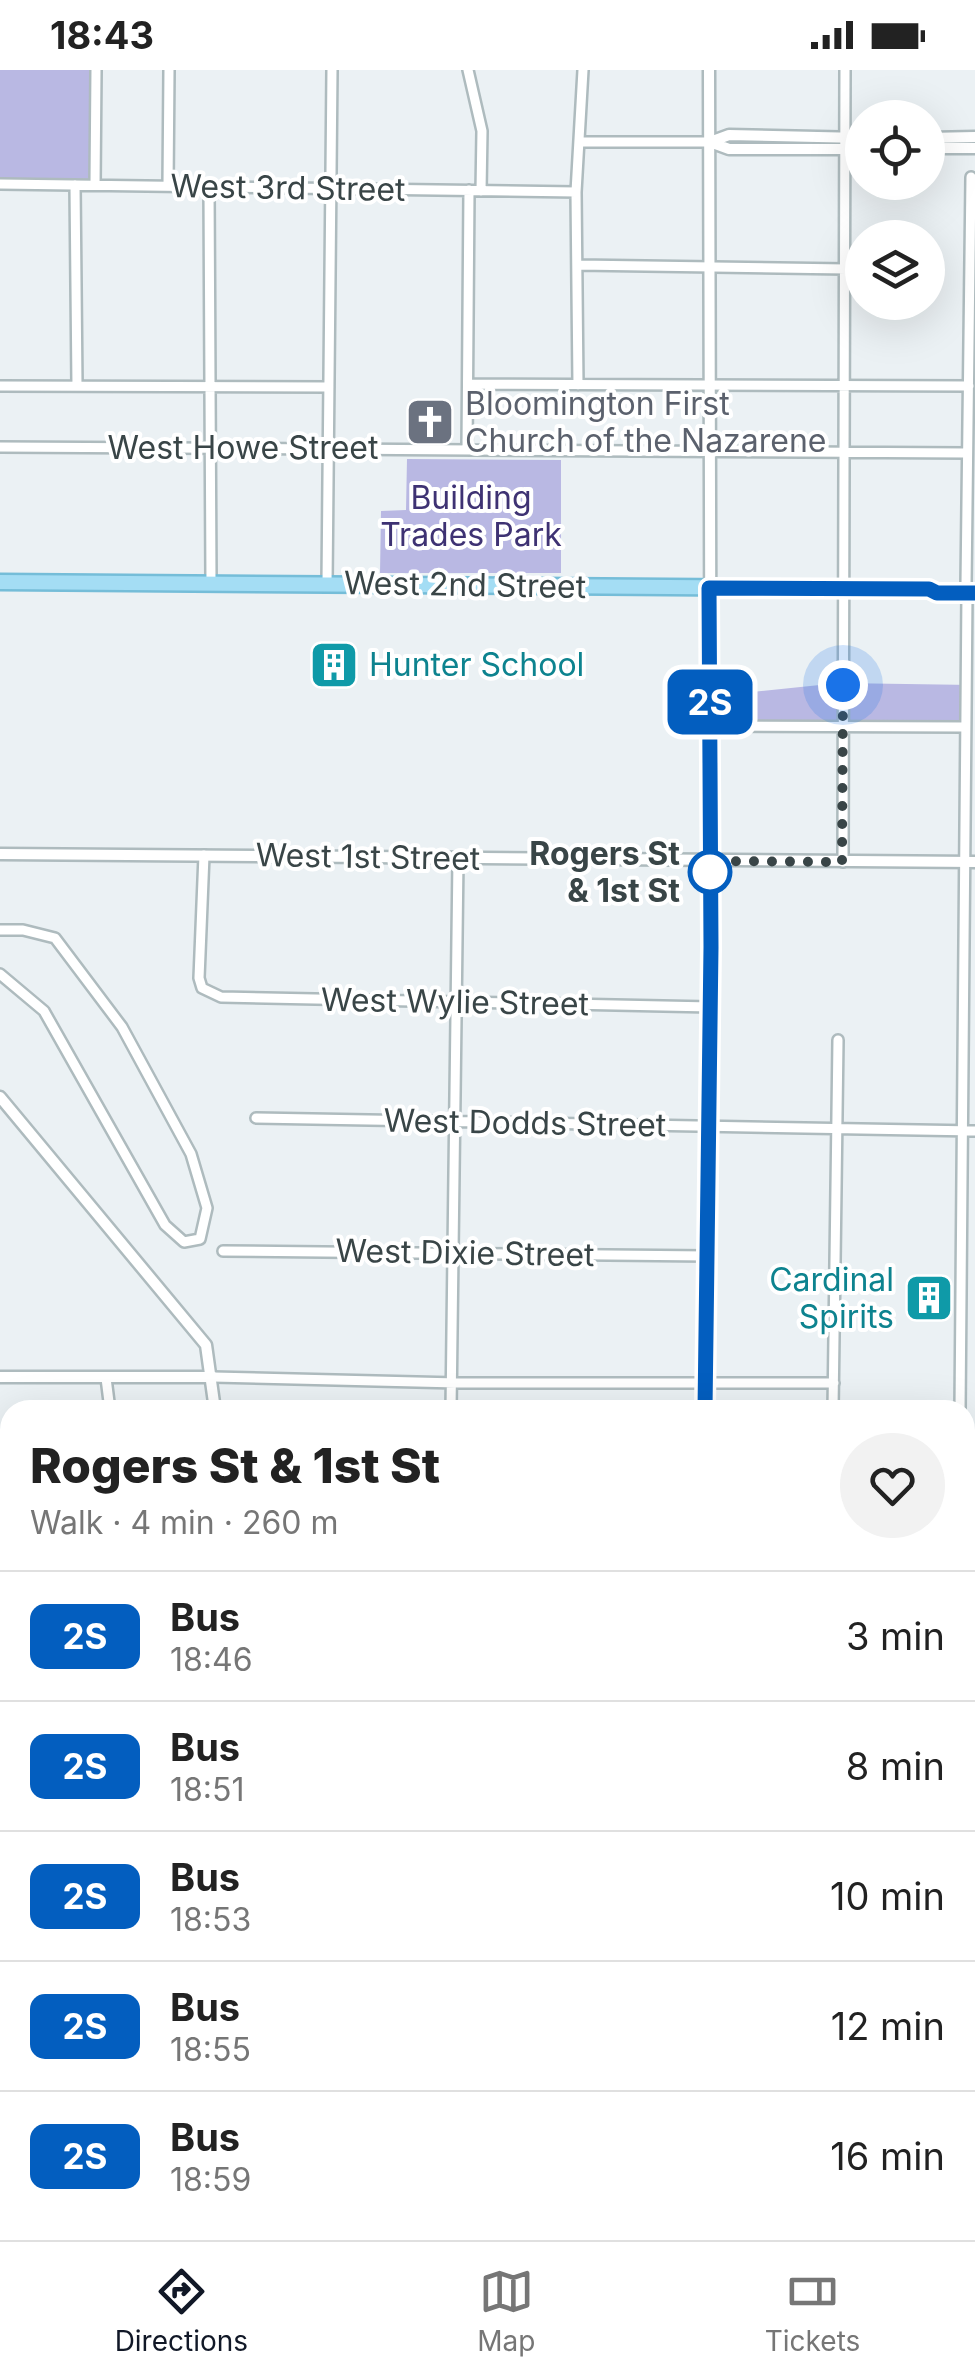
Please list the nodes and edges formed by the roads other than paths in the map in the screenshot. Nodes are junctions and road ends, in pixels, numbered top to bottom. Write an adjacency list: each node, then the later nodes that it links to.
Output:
1 (96, 70): 19 (street)
2 (169, 70): 20 (street)
3 (332, 70): 22 (street)
4 (468, 70): 24 (street)
5 (583, 70): 11 (street)
6 (709, 70): 12 (street)
7 (845, 70): 8 (street)
8 (845, 100)
9 (975, 137): 10 (street)
10 (945, 138)
11 (580, 142): 12 (street); 25 (street)
12 (710, 142): 13 (street); 27 (street)
13 (845, 143)
14 (945, 148): 15 (street)
15 (975, 148)
16 (972, 178): 36 (street)
17 (0, 184): 18 (street, West 3rd Street)
18 (74, 184): 19 (street, West 3rd Street); 33 (street)
19 (95, 185): 20 (street, West 3rd Street)
20 (168, 186): 21 (street, West 3rd Street)
21 (209, 186): 22 (street, West 3rd Street); 37 (street)
22 (331, 188): 23 (street, West 3rd Street); 38 (street)
23 (469, 190): 24 (street, West 3rd Street); 30 (street)
24 (481, 190): 25 (street, West 3rd Street)
25 (576, 192): 26 (street)
26 (578, 265): 27 (street); 34 (street)
27 (711, 268): 28 (street); 35 (street)
28 (845, 269)
29 (846, 320): 31 (street)
30 (468, 384): 34 (street); 42 (street)
31 (845, 385): 35 (street); 36 (street); 44 (street)
32 (0, 386): 33 (street)
33 (77, 386): 37 (street)
34 (578, 386): 35 (street)
35 (710, 386): 43 (street)
36 (969, 386): 45 (street)
37 (210, 387): 38 (street); 40 (street)
38 (329, 388): 41 (street)
39 (0, 447): 40 (street, West Howe Street)
40 (210, 448): 41 (street, West Howe Street); 47 (street)
41 (329, 448): 42 (street, West Howe Street); 48 (street)
42 (467, 450): 43 (street, West Howe Street)
43 (708, 450): 44 (street, West Howe Street); 49 (street)
44 (845, 451): 45 (street, West Howe Street); 50 (street)
45 (966, 453): 51 (street)
46 (0, 582): 47 (main road, West 2nd Street)
47 (211, 583): 48 (main road, West 2nd Street)
48 (327, 584): 49 (main road, West 2nd Street)
49 (709, 588): 50 (main road, West 2nd Street); 52 (street)
50 (845, 588): 51 (main road, West 2nd Street); 53 (street)
51 (971, 589): 54 (street)
52 (710, 726): 53 (street); 58 (street)
53 (844, 726): 54 (street); 59 (street)
54 (965, 727): 60 (street)
55 (0, 854): 56 (street, West 1st Street)
56 (204, 855): 57 (street, West 1st Street); 63 (street, West Wylie Street)
57 (458, 859): 58 (street, West 1st Street); 63 (street)
58 (711, 861): 59 (street, West 1st Street); 64 (street)
59 (842, 862): 60 (street, West 1st Street)
60 (970, 862): 71 (street)
61 (0, 930): 62 (street)
62 (0, 974)
63 (457, 1002): 64 (street, West Wylie Street); 68 (street)
64 (711, 1007): 69 (street)
65 (838, 1040): 70 (street)
66 (0, 1097): 76 (street)
67 (256, 1118): 68 (street, West Dodds Street)
68 (456, 1122): 69 (street, West Dodds Street); 74 (street)
69 (710, 1127): 70 (street, West Dodds Street); 75 (street)
70 (837, 1127): 71 (street, West Dodds Street); 80 (street)
71 (963, 1130): 72 (street, West Dodds Street); 87 (street)
72 (975, 1130)
73 (223, 1251): 74 (street, West Dixie Street)
74 (453, 1252): 75 (street, West Dixie Street); 79 (street)
75 (708, 1256): 81 (street)
76 (213, 1377): 78 (street); 79 (street); 83 (street)
77 (0, 1378): 78 (street)
78 (106, 1378): 82 (street)
79 (451, 1383): 81 (street); 84 (street)
80 (834, 1383): 81 (street); 86 (street)
81 (706, 1386): 85 (street)
82 (109, 1400)
83 (215, 1400)
84 (452, 1400)
85 (706, 1400)
86 (833, 1400)
87 (962, 1400)

